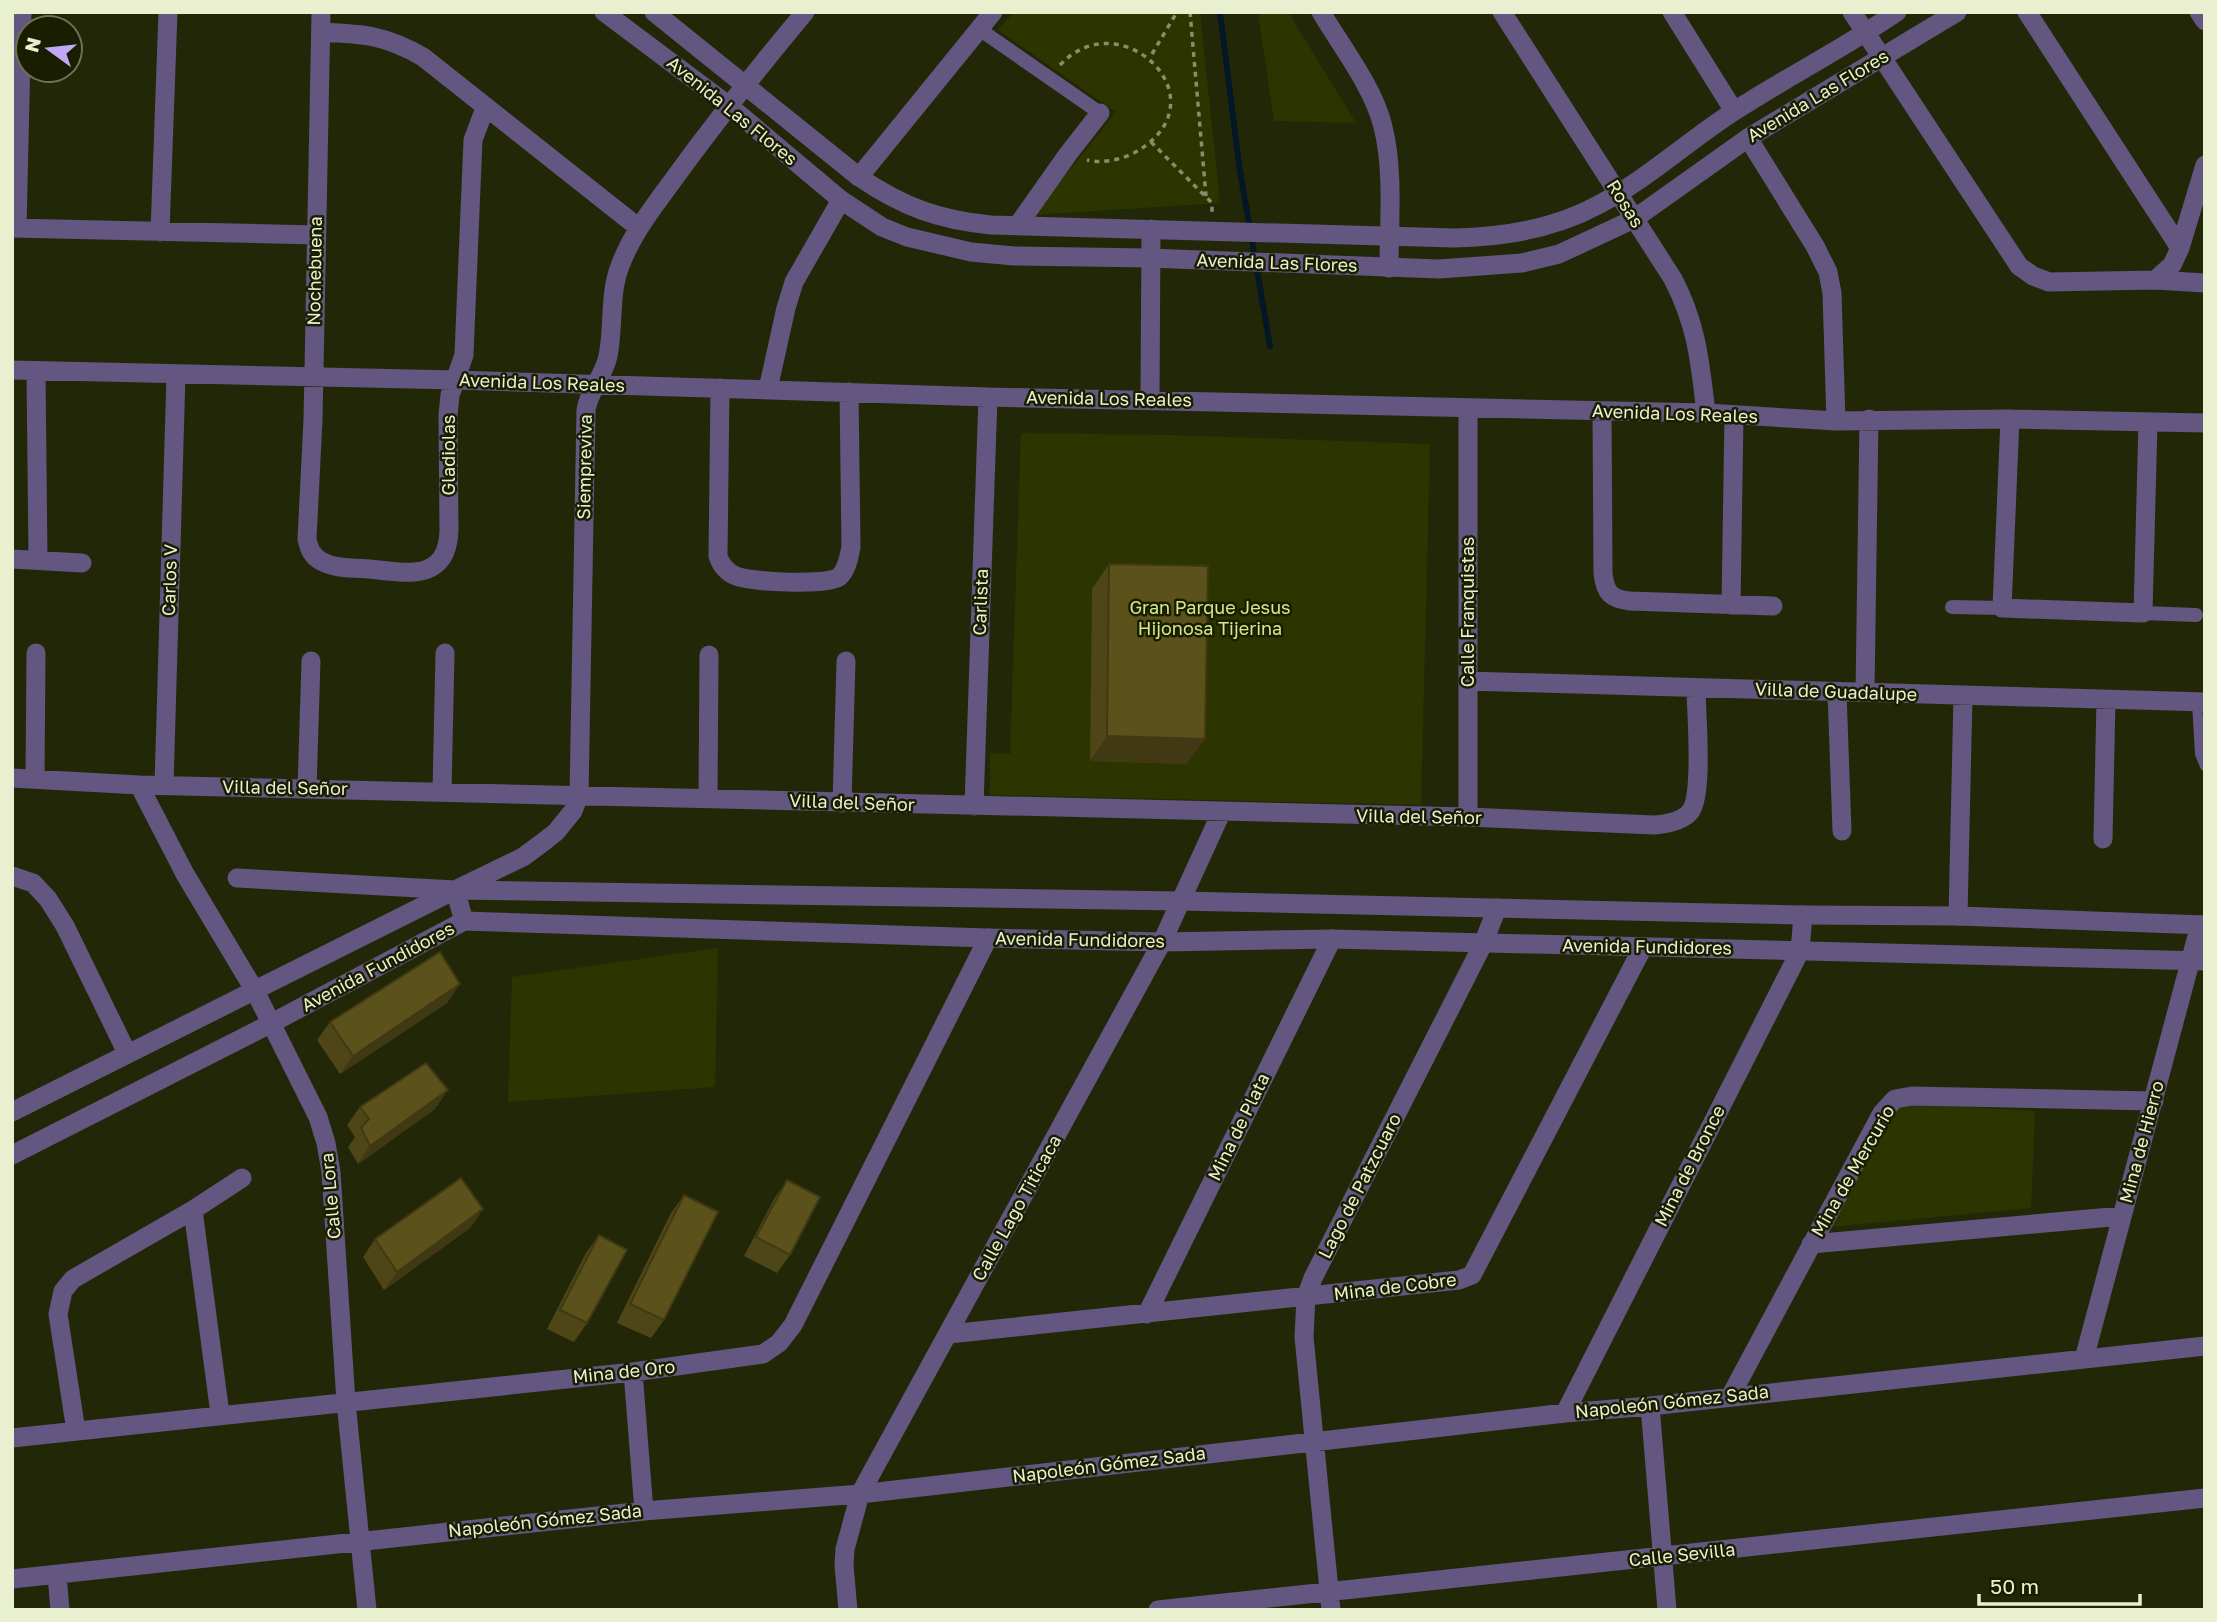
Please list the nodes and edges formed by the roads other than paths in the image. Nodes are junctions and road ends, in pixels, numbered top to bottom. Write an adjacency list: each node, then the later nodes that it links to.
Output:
1 (168, 12): 35 (street)
2 (604, 12): 21 (street, Avenida Las Flores)
3 (654, 12): 20 (street, Avenida Las Flores)
4 (805, 12): 20 (street, Siempreviva)
5 (993, 12): 16 (street)
6 (1321, 12): 36 (street)
7 (1502, 12): 28 (street, Rosas)
8 (1672, 12): 23 (street)
9 (1852, 12): 17 (street)
10 (1897, 12): 17 (street, Avenida Las Flores)
11 (1957, 12): 18 (street, Avenida Las Flores)
12 (2027, 12): 38 (street)
13 (2199, 12): 14 (street)
14 (2205, 21)
15 (321, 22): 22 (street); 37 (street, Nochebuena)
16 (979, 29): 24 (street); 27 (street)
17 (1866, 34): 18 (street); 23 (street, Avenida Las Flores)
18 (1881, 59): 25 (street, Avenida Las Flores); 41 (street)
19 (16, 84): 32 (street)
20 (744, 85): 21 (street, Siempreviva); 27 (street, Avenida Las Flores)
21 (728, 105): 29 (street, Avenida Las Flores); 33 (street, Siempreviva)
22 (485, 108): 33 (street); 47 (street, Gladiolas)
23 (1734, 111): 28 (street, Avenida Las Flores)
24 (1100, 113): 31 (street)
25 (1748, 138): 30 (street, Avenida Las Flores); 60 (street)
26 (2205, 165): 38 (street)
27 (859, 177): 31 (street, Avenida Las Flores)
28 (1619, 193): 30 (street, Rosas); 36 (street, Avenida Las Flores)
29 (841, 200): 39 (street, Avenida Las Flores); 50 (street)
30 (1634, 219): 40 (street, Avenida Las Flores); 56 (street, Rosas)
31 (1018, 225): 34 (street, Avenida Las Flores)
32 (14, 228): 35 (street)
33 (639, 228): 48 (street, Siempreviva)
34 (1150, 229): 36 (street, Avenida Las Flores); 39 (street)
35 (160, 232): 37 (street)
36 (1390, 235): 40 (street)
37 (316, 236): 46 (street, Nochebuena)
38 (2180, 248): 41 (street)
39 (1149, 258): 40 (street, Avenida Las Flores); 53 (street)
40 (1389, 268)
41 (2155, 280): 42 (street)
42 (2205, 283)
43 (12, 370): 44 (street, Avenida Los Reales)
44 (36, 371): 45 (street, Avenida Los Reales); 65 (street)
45 (176, 375): 46 (street, Avenida Los Reales); 89 (street, Carlos V)
46 (313, 378): 47 (street, Avenida Los Reales); 63 (street, Nochebuena)
47 (456, 380): 48 (street, Avenida Los Reales); 63 (street, Gladiolas)
48 (596, 385): 49 (street, Avenida Los Reales); 92 (street, Siempreviva)
49 (720, 388): 50 (street, Avenida Los Reales); 51 (street)
50 (768, 389): 51 (street, Avenida Los Reales)
51 (849, 392): 52 (street, Avenida Los Reales)
52 (988, 397): 53 (street, Avenida Los Reales); 95 (street, Carlista)
53 (1150, 399): 54 (street, Avenida Los Reales)
54 (1468, 408): 55 (street, Avenida Los Reales); 78 (street, Calle Franquistas)
55 (1602, 411): 56 (street, Avenida Los Reales); 67 (street)
56 (1706, 413): 57 (street, Avenida Los Reales)
57 (1734, 415): 60 (street, Avenida Los Reales); 67 (street)
58 (1870, 419): 59 (street, Avenida Los Reales); 60 (street, Avenida Los Reales); 81 (street)
59 (2010, 419): 61 (street, Avenida Los Reales); 70 (street)
60 (1836, 421)
61 (2147, 422): 62 (street, Avenida Los Reales); 71 (street)
62 (2205, 422)
63 (307, 530)
64 (12, 559): 65 (street)
65 (38, 560): 66 (street)
66 (82, 563)
67 (1731, 605): 68 (street)
68 (1773, 606)
69 (1952, 607): 70 (street)
70 (2003, 608): 71 (street)
71 (2143, 613): 72 (street)
72 (2196, 615)
73 (36, 653): 87 (street)
74 (445, 653): 91 (street)
75 (709, 655): 93 (street)
76 (312, 661): 90 (street)
77 (846, 661): 94 (street)
78 (1468, 681): 79 (street, Villa de Guadalupe); 97 (street, Calle Franquistas)
79 (1696, 688): 80 (street, Villa de Guadalupe); 97 (street, Villa del Señor)
80 (1837, 692): 81 (street, Villa de Guadalupe); 98 (street)
81 (1865, 692): 82 (street, Villa de Guadalupe)
82 (1963, 695): 83 (street, Villa de Guadalupe); 106 (street)
83 (2106, 700): 84 (street, Villa de Guadalupe); 99 (street)
84 (2201, 702): 85 (lane)
85 (2205, 766)
86 (12, 778): 87 (street, Villa del Señor)
87 (35, 779): 88 (street, Villa del Señor)
88 (139, 785): 89 (street, Villa del Señor); 116 (street, Calle Lora)
89 (164, 785): 90 (street, Villa del Señor)
90 (307, 789): 91 (street, Villa del Señor)
91 (442, 792): 92 (street, Villa del Señor)
92 (579, 795): 93 (street, Villa del Señor); 102 (street, Siempreviva)
93 (708, 799): 94 (street, Villa del Señor)
94 (842, 803): 95 (street, Villa del Señor)
95 (974, 806): 96 (street, Villa del Señor)
96 (1221, 813): 97 (street, Villa del Señor); 103 (street, Calle Lago Titicaca)
97 (1468, 817)
98 (1842, 831)
99 (2104, 839)
100 (12, 876): 118 (street)
101 (237, 878): 102 (street)
102 (455, 890): 103 (street, Avenida Fundidores); 107 (street); 116 (street, Avenida Fundidores)
103 (1180, 901): 104 (street, Avenida Fundidores); 111 (street, Calle Lago Titicaca)
104 (1497, 908): 105 (street, Avenida Fundidores); 112 (street, Lago de Patzcuaro)
105 (1803, 915): 106 (street, Avenida Fundidores); 114 (street, Mina de Bronce)
106 (1958, 916): 108 (street, Avenida Fundidores)
107 (464, 921): 109 (street, Avenida Fundidores); 117 (street, Avenida Fundidores)
108 (2202, 925): 115 (street, Mina de Hierro)
109 (988, 938): 111 (street, Avenida Fundidores); 131 (street, Mina de Oro)
110 (1332, 940): 111 (street, Avenida Fundidores); 112 (street, Avenida Fundidores); 127 (street, Mina de Plata)
111 (1161, 942): 128 (street, Calle Lago Titicaca)
112 (1483, 944): 113 (street, Avenida Fundidores); 126 (street, Lago de Patzcuaro)
113 (1643, 947): 114 (street, Avenida Fundidores); 126 (street, Mina de Cobre)
114 (1800, 951): 115 (street, Avenida Fundidores); 135 (street, Mina de Bronce)
115 (2198, 960): 119 (street, Mina de Hierro)
116 (255, 991): 117 (street, Calle Lora); 118 (street, Avenida Fundidores)
117 (270, 1024): 121 (street, Avenida Fundidores); 133 (street, Calle Lora)
118 (127, 1053): 120 (street, Avenida Fundidores)
119 (2154, 1101): 124 (street, Mina de Hierro); 125 (street, Mina de Mercurio)
120 (12, 1112)
121 (12, 1155)
122 (242, 1178): 123 (street)
123 (193, 1210): 136 (street); 137 (street)
124 (2123, 1216): 125 (street); 130 (street, Mina de Hierro)
125 (1811, 1244): 132 (street, Mina de Mercurio)
126 (1306, 1297): 127 (street, Mina de Cobre); 139 (street, Lago de Patzcuaro)
127 (1147, 1314): 128 (street, Mina de Cobre)
128 (949, 1334): 140 (street, Calle Lago Titicaca)
129 (2205, 1346): 130 (street, Napoleón Gómez Sada)
130 (2084, 1359): 132 (street, Napoleón Gómez Sada)
131 (633, 1371): 133 (street, Mina de Oro); 142 (street)
132 (1730, 1397): 134 (street, Napoleón Gómez Sada)
133 (346, 1402): 136 (street, Mina de Oro); 143 (street, Calle Lora)
134 (1650, 1406): 135 (street, Napoleón Gómez Sada); 144 (street)
135 (1565, 1413): 139 (street, Napoleón Gómez Sada)
136 (220, 1414): 137 (street, Mina de Oro)
137 (76, 1431): 138 (street, Mina de Oro)
138 (12, 1438)
139 (1314, 1440): 140 (street, Napoleón Gómez Sada); 147 (street, Lago de Patzcuaro)
140 (860, 1494): 142 (street, Napoleón Gómez Sada); 150 (street, Calle Lago Titicaca)
141 (2205, 1498): 144 (street, Calle Sevilla)
142 (644, 1511): 143 (street, Napoleón Gómez Sada)
143 (360, 1541): 145 (street, Napoleón Gómez Sada); 149 (street, Calle Lora)
144 (1662, 1558): 147 (street, Calle Sevilla); 152 (street)
145 (57, 1575): 146 (street, Napoleón Gómez Sada); 148 (street)
146 (12, 1579)
147 (1330, 1601): 151 (street, Calle Sevilla)
148 (61, 1610)
149 (367, 1610)
150 (848, 1610)
151 (1158, 1610)
152 (1668, 1610)

